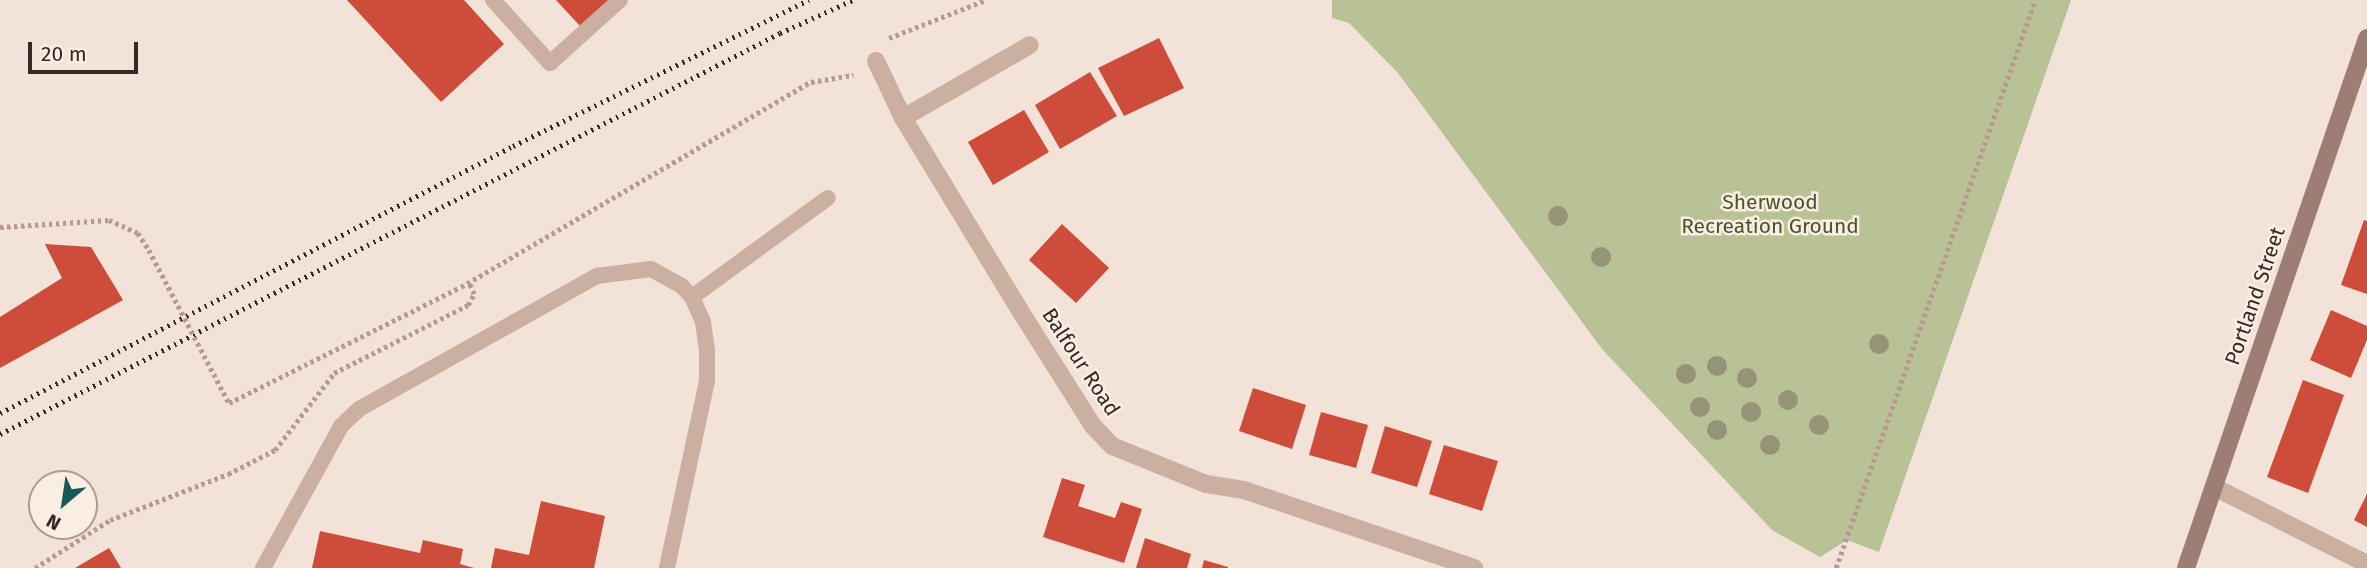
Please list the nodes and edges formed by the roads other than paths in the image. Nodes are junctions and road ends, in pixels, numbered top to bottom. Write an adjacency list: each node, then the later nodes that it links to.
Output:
1 (493, 0): 2 (lane)
2 (620, 0)
3 (2367, 38): 9 (street, Portland Street)
4 (1030, 45): 6 (street)
5 (876, 61): 6 (street, Balfour Road)
6 (903, 118): 13 (street, Balfour Road)
7 (828, 198): 8 (lane)
8 (692, 297): 11 (lane); 12 (lane)
9 (2214, 487): 10 (street); 14 (street, Portland Street)
10 (2367, 564)
11 (263, 568)
12 (667, 568)
13 (1474, 568)
14 (2186, 568)

